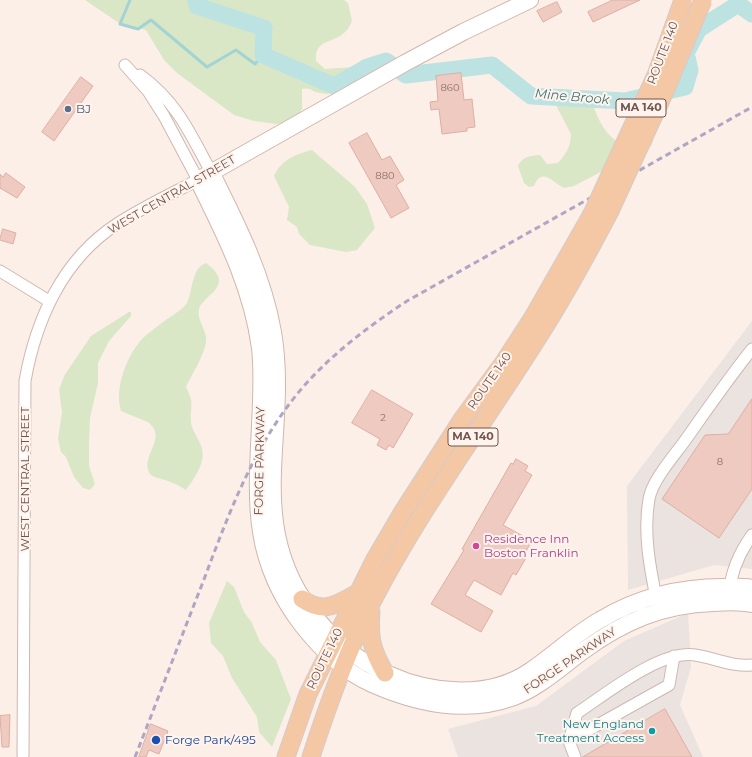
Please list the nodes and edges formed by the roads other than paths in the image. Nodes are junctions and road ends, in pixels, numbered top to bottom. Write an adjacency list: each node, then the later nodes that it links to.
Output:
1 (530, 0): 4 (street, WEST CENTRAL STREET)
2 (683, 0): 10 (main road, ROUTE 140 / MA 140, bridge)
3 (703, 0): 13 (main road, ROUTE 140 / MA 140, bridge)
4 (204, 176): 4 (street); 6 (street, WEST CENTRAL STREET); 12 (street, FORGE PARKWAY); 16 (street, FORGE PARKWAY)
5 (0, 271): 6 (street)
6 (49, 301): 23 (street, WEST CENTRAL STREET)
7 (752, 349): 14 (street)
8 (752, 535): 11 (street)
9 (752, 588): 11 (street, FORGE PARKWAY)
10 (356, 594): 12 (main road); 16 (main road, ROUTE 140 / MA 140)
11 (729, 595): 14 (street, FORGE PARKWAY); 15 (street, FORGE PARKWAY)
12 (302, 599): 16 (street, FORGE PARKWAY)
13 (372, 603): 17 (main road, ROUTE 140 / MA 140); 21 (main road)
14 (657, 603): 20 (street, FORGE PARKWAY); 21 (street, FORGE PARKWAY)
15 (752, 604)
16 (331, 646): 17 (street, FORGE PARKWAY); 20 (street, FORGE PARKWAY); 24 (main road, ROUTE 140 / MA 140)
17 (349, 652): 20 (main road, ROUTE 140 / MA 140); 21 (street, FORGE PARKWAY)
18 (674, 656): 19 (street); 22 (street); 22 (street)
19 (752, 665)
20 (343, 668): 25 (main road, ROUTE 140 / MA 140)
21 (385, 673)
22 (569, 741): 26 (street)
23 (23, 755)
24 (286, 757)
25 (311, 757)
26 (575, 757)

